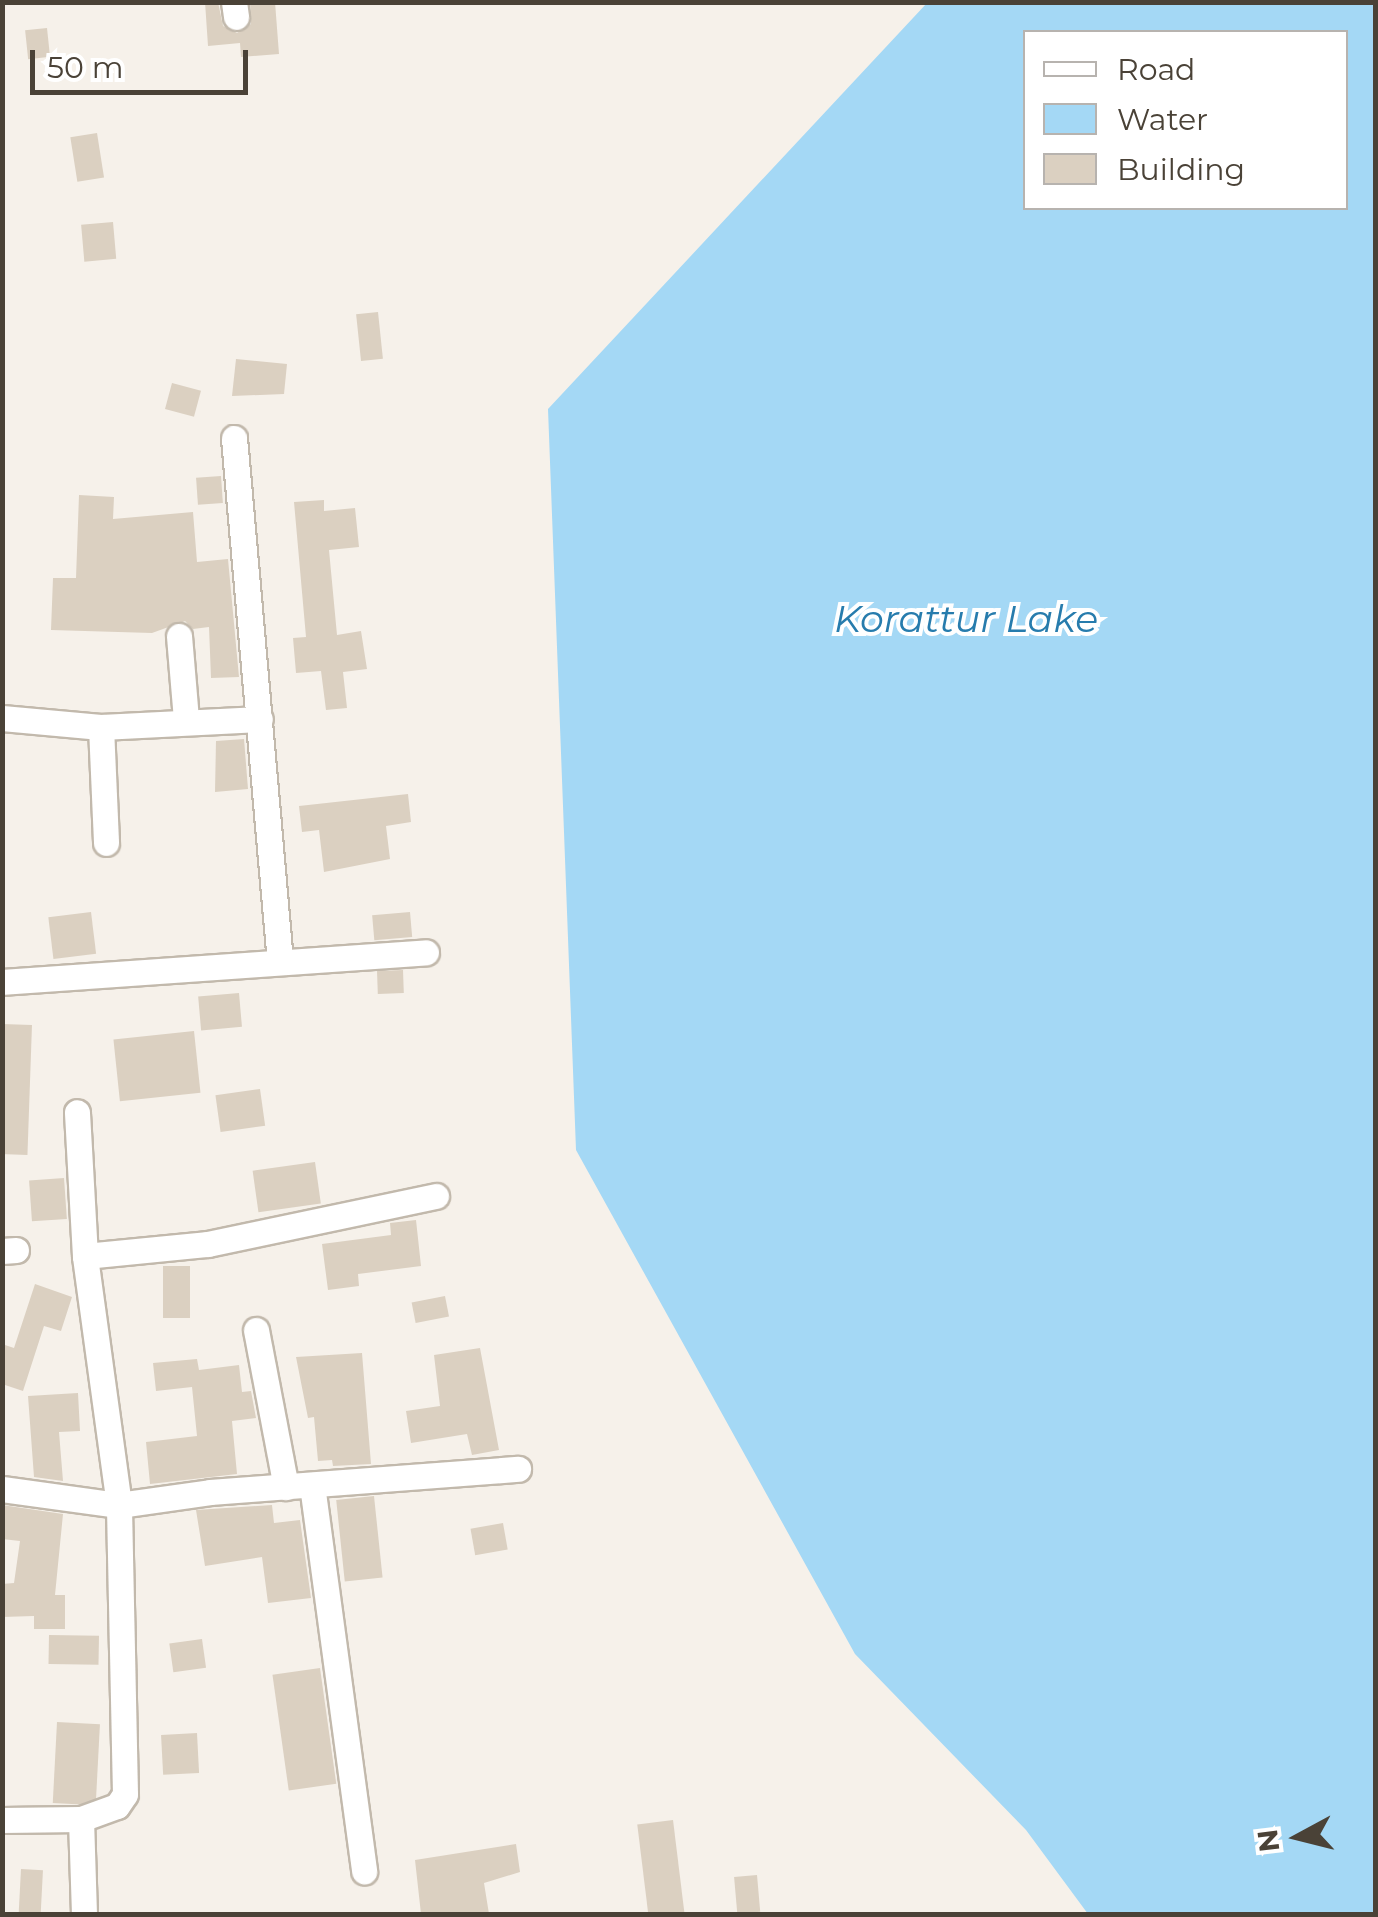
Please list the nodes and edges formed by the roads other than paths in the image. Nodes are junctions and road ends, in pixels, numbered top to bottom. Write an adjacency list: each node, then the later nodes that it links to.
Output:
1 (234, 438): 5 (street)
2 (178, 636): 4 (street)
3 (2, 718): 6 (street)
4 (186, 719): 5 (street); 6 (street)
5 (260, 720): 9 (street)
6 (101, 727): 7 (street)
7 (106, 843)
8 (426, 952): 9 (street)
9 (280, 962): 10 (street)
10 (2, 982)
11 (77, 1112): 13 (street)
12 (436, 1196): 13 (street)
13 (85, 1256): 18 (street)
14 (256, 1330): 16 (street)
15 (518, 1469): 16 (street)
16 (299, 1486): 18 (street); 21 (street)
17 (2, 1490): 18 (street)
18 (119, 1506): 19 (street)
19 (80, 1818): 20 (street); 22 (street)
20 (2, 1820)
21 (364, 1872)
22 (84, 1914)

